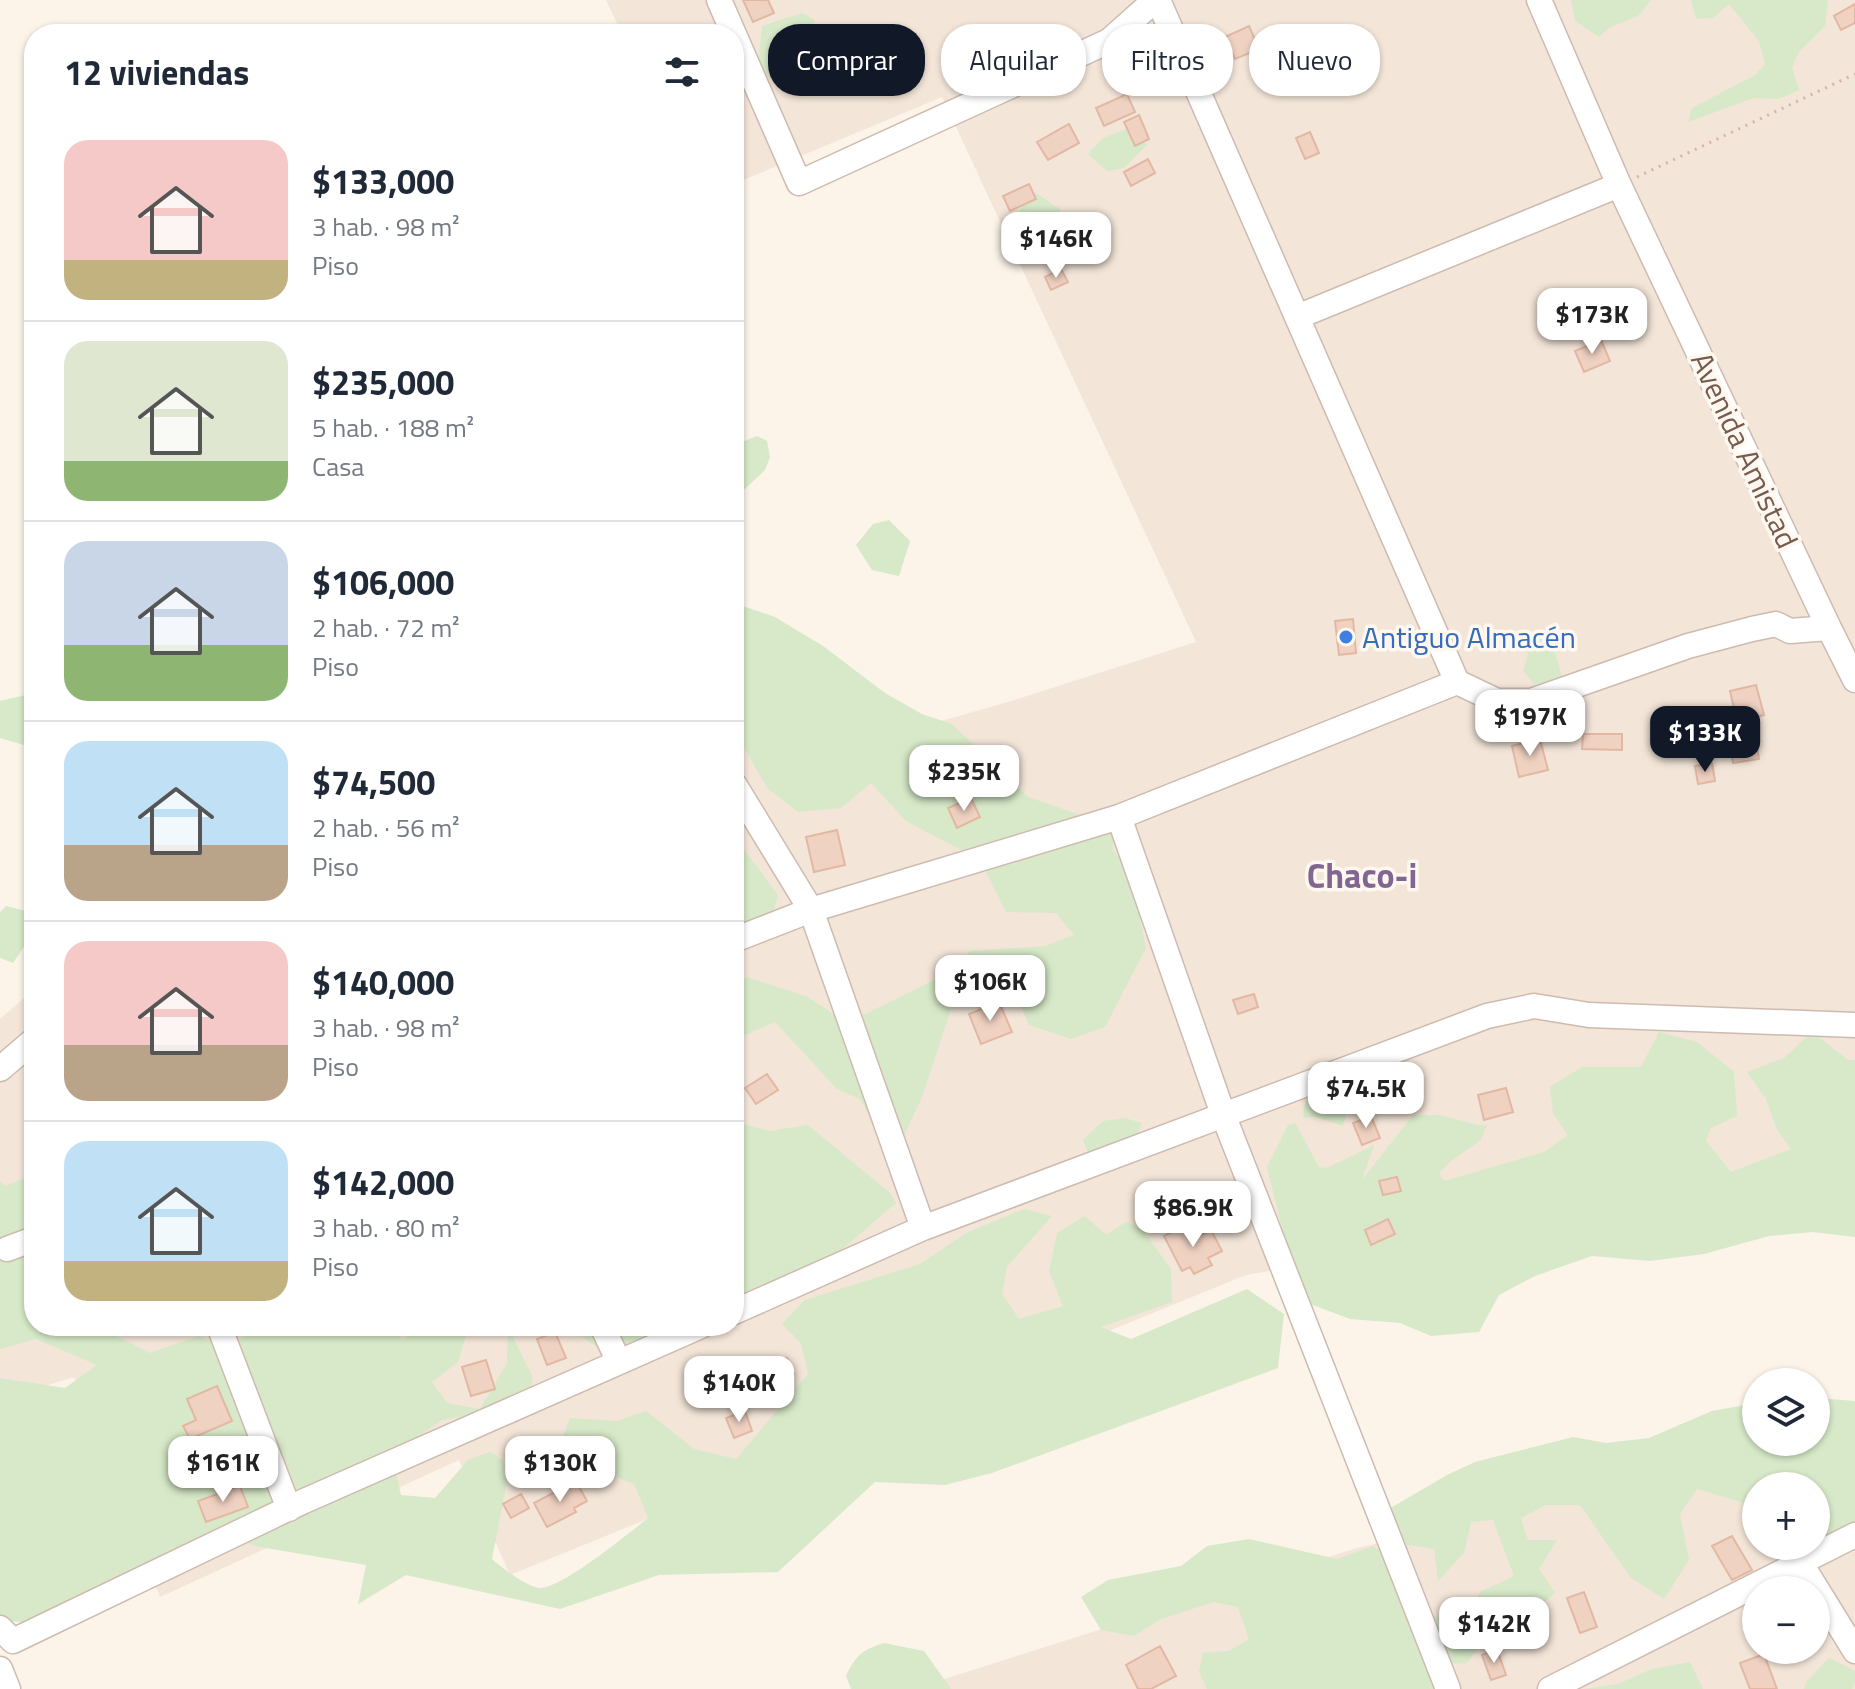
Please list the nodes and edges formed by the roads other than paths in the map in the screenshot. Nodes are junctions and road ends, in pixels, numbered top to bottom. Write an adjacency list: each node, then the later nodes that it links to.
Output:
1 (719, 0): 4 (street)
2 (1156, 0): 5 (street); 7 (street)
3 (1539, 0): 6 (street, Avenida Amistad)
4 (729, 24)
5 (744, 57)
6 (1619, 185): 7 (street); 8 (street, Avenida Amistad)
7 (1297, 317): 10 (street)
8 (1829, 628): 9 (street, Avenida Amistad); 10 (street)
9 (1855, 680)
10 (1457, 682): 12 (street)
11 (744, 800): 13 (street)
12 (1119, 817): 13 (street); 18 (street)
13 (811, 910): 14 (street); 19 (street)
14 (744, 936)
15 (1855, 1025): 18 (street)
16 (24, 1049): 17 (street)
17 (0, 1069)
18 (1224, 1117): 19 (street); 34 (street)
19 (923, 1228): 22 (street)
20 (24, 1243): 21 (street)
21 (7, 1249)
22 (744, 1308)
23 (223, 1336): 27 (street)
24 (607, 1336): 26 (street)
25 (678, 1336): 26 (street)
26 (619, 1362): 27 (street)
27 (289, 1509): 30 (street)
28 (1855, 1535): 29 (street)
29 (1800, 1562): 31 (street); 35 (street)
30 (0, 1628)
31 (1855, 1651)
32 (0, 1669): 33 (street)
33 (8, 1689)
34 (1448, 1689)
35 (1550, 1689)

